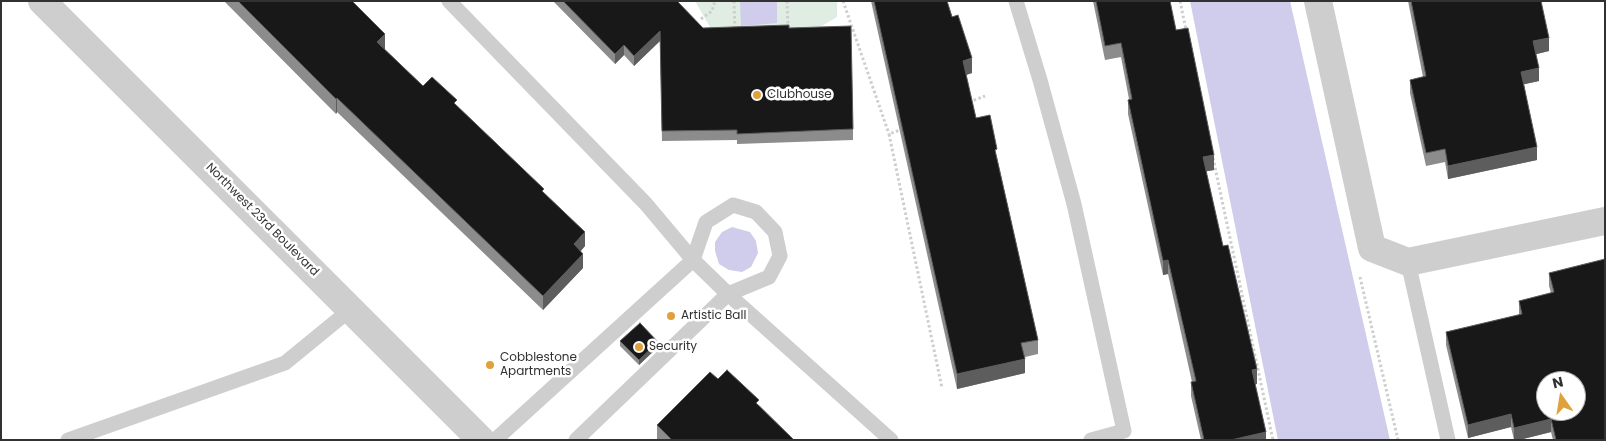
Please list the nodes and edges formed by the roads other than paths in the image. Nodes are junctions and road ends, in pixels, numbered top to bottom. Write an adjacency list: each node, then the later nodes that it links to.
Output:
1 (42, 1): 9 (street, Northwest 23rd Boulevard)
2 (449, 1): 6 (lane)
3 (1016, 1): 15 (lane)
4 (1318, 1): 7 (street)
5 (1605, 221): 7 (street)
6 (693, 260): 8 (lane); 8 (lane); 12 (lane)
7 (1408, 262): 16 (lane)
8 (728, 294): 13 (lane); 14 (lane)
9 (350, 309): 10 (lane); 11 (street, Northwest 23rd Boulevard)
10 (68, 440)
11 (481, 440)
12 (496, 440)
13 (576, 440)
14 (891, 440)
15 (1091, 440)
16 (1448, 440)

